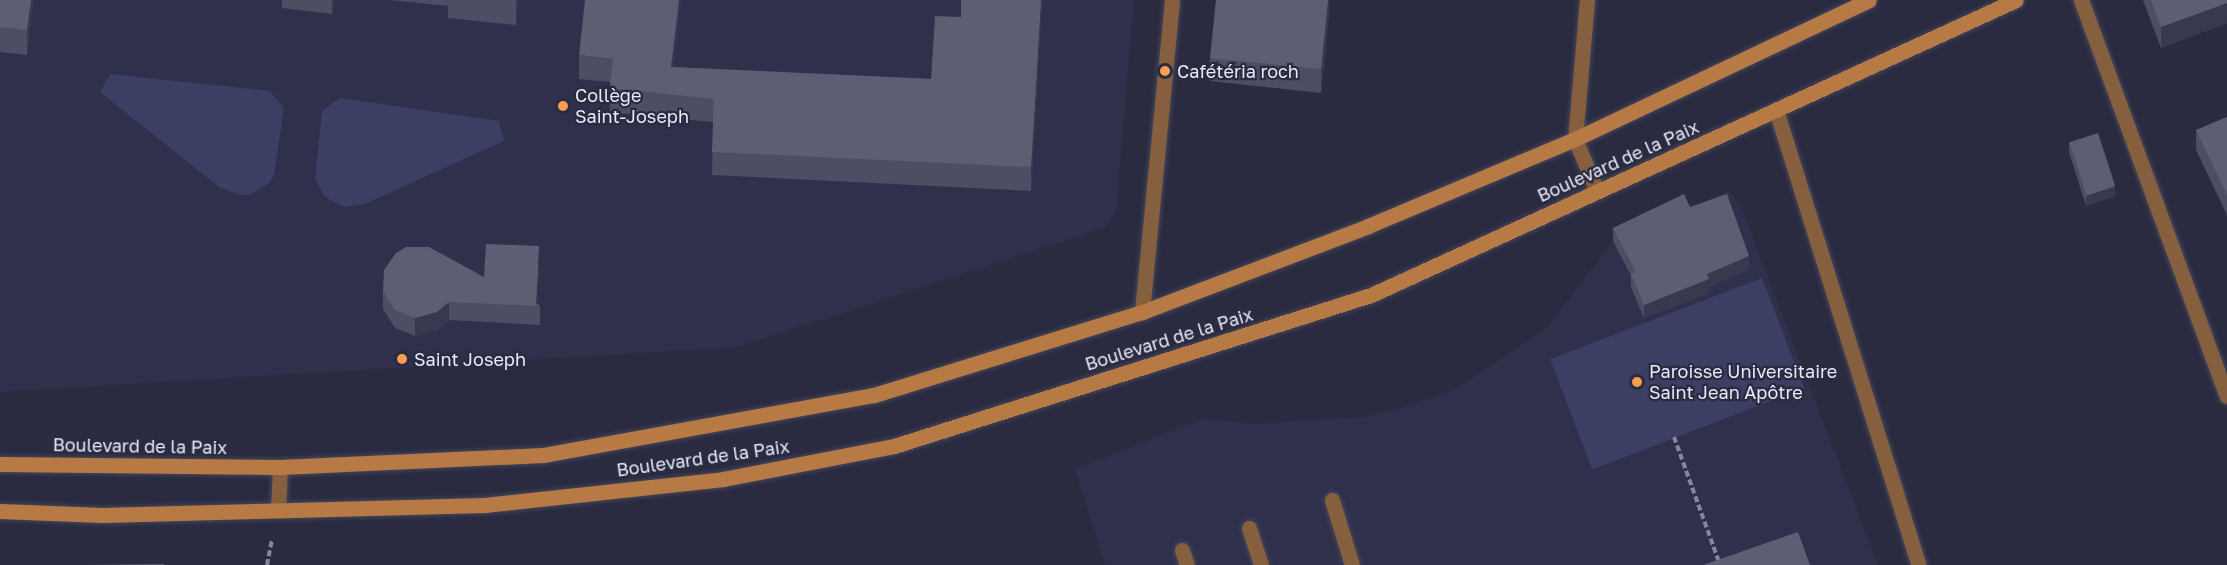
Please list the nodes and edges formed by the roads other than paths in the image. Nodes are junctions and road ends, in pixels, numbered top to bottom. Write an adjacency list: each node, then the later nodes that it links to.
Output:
1 (1172, 0): 9 (street)
2 (1587, 0): 7 (street)
3 (1869, 0): 7 (main road, Boulevard de la Paix)
4 (2016, 0): 6 (main road, Boulevard de la Paix)
5 (2081, 0): 10 (street)
6 (1776, 110): 8 (main road, Boulevard de la Paix); 19 (street)
7 (1575, 139): 8 (street); 9 (main road, Boulevard de la Paix)
8 (1597, 191): 14 (main road, Boulevard de la Paix)
9 (1142, 312): 12 (main road, Boulevard de la Paix)
10 (2227, 396)
11 (0, 464): 12 (main road, Boulevard de la Paix)
12 (280, 467): 14 (street)
13 (1332, 501): 18 (street)
14 (278, 510): 15 (main road, Boulevard de la Paix)
15 (0, 511)
16 (1249, 528): 17 (street)
17 (1261, 565)
18 (1352, 565)
19 (1919, 565)

